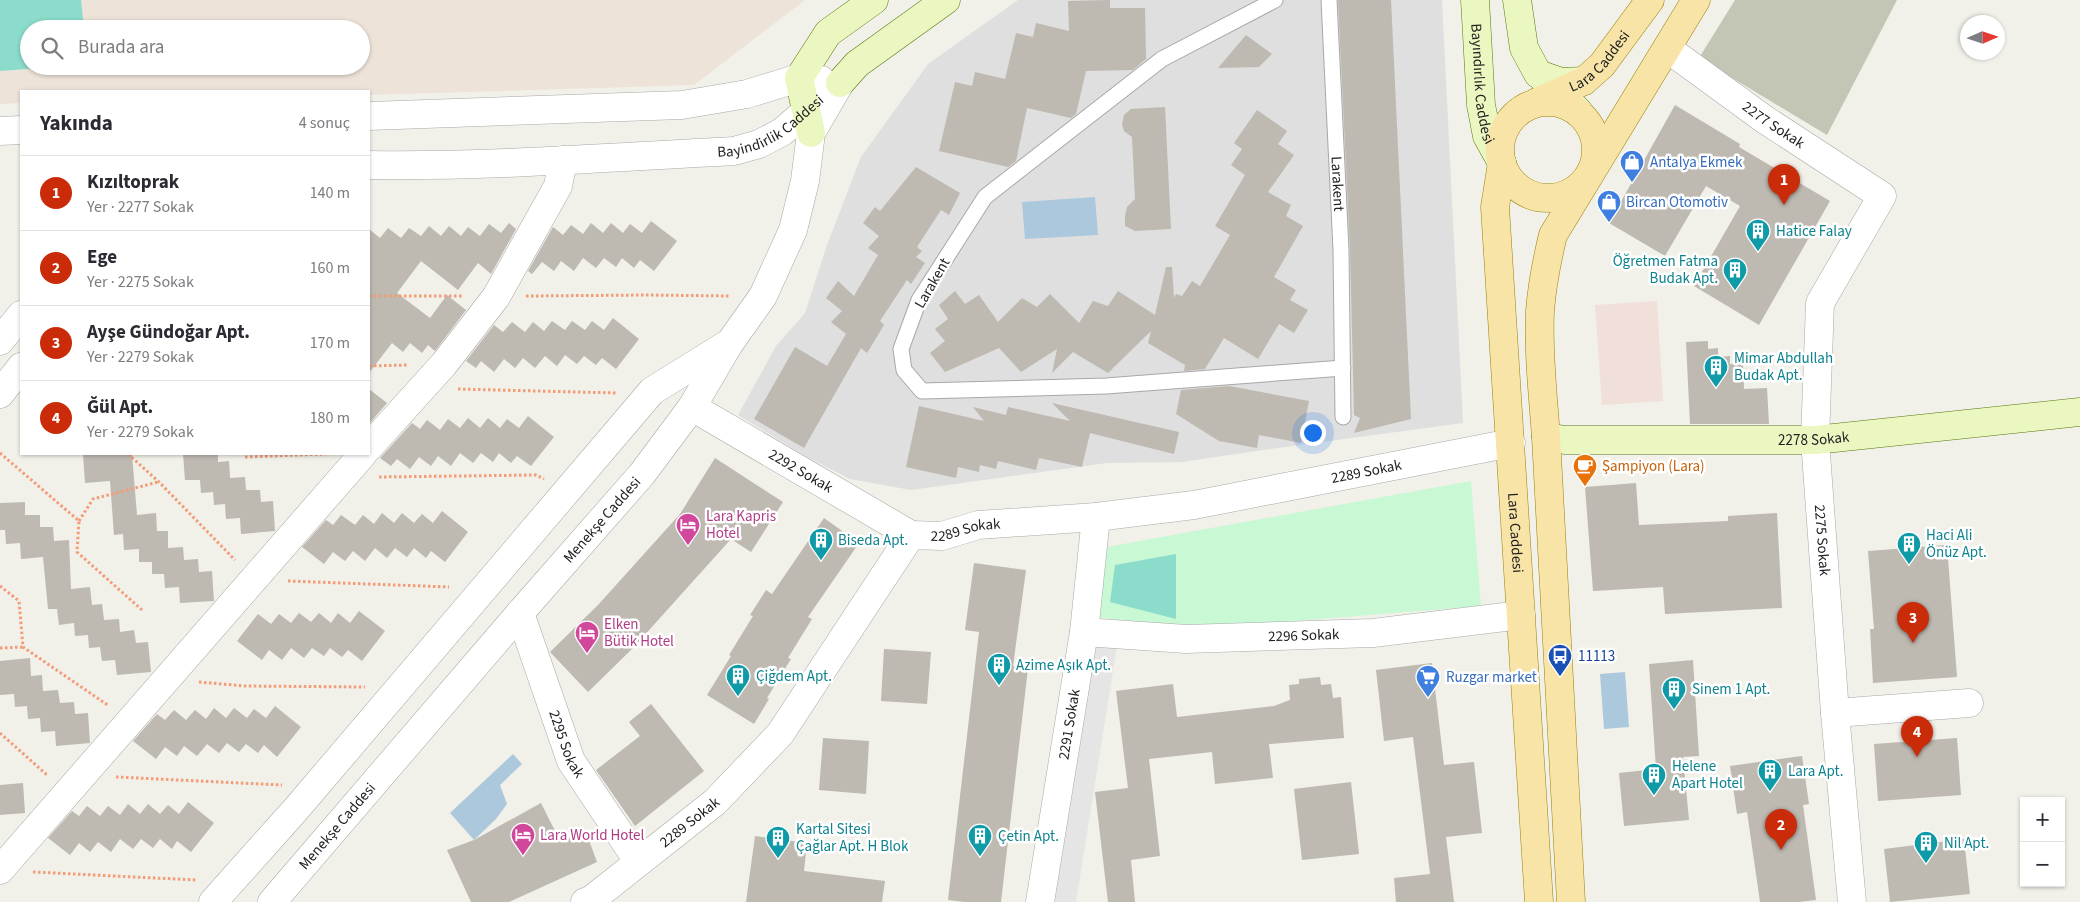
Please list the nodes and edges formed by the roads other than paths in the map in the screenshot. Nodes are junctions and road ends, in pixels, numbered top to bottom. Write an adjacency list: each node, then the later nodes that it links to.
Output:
1 (874, 0): 11 (street)
2 (946, 0): 13 (street)
3 (1276, 0): 32 (lane, Larakent)
4 (1329, 0): 32 (lane, Larakent)
5 (1475, 0): 21 (street, Bayındırlık Caddesi)
6 (1517, 0): 10 (street)
7 (1650, 0): 12 (main road, Lara Caddesi)
8 (1696, 0): 9 (main road)
9 (1668, 49): 25 (main road); 26 (street, 2277 Sokak)
10 (1538, 74): 12 (street); 14 (street)
11 (799, 78): 13 (street, Bayindirlik Caddesi); 17 (street, Bayindirlik Caddesi); 18 (street)
12 (1584, 81): 14 (main road, Lara Caddesi)
13 (840, 83): 18 (street, Bayindirlik Caddesi)
14 (1559, 93): 15 (main road, Lara Caddesi); 16 (street)
15 (1533, 103): 16 (main road); 23 (main road)
16 (1578, 111): 25 (main road)
17 (370, 116)
18 (809, 121): 22 (street, Bayindirlik Caddesi); 30 (street, Menekşe Caddesi)
19 (20, 130): 20 (street)
20 (0, 131)
21 (1487, 136): 23 (street, Bayındırlık Caddesi); 27 (street)
22 (563, 160): 24 (street, Bayindirlik Caddesi); 40 (street)
23 (1502, 164): 25 (main road); 27 (main road, Lara Caddesi)
24 (370, 165)
25 (1591, 172): 37 (main road)
26 (1882, 196): 38 (street, 2275 Sokak)
27 (1495, 207): 39 (main road, Lara Caddesi)
28 (20, 317): 29 (street)
29 (0, 341)
30 (729, 344): 34 (street, Menekşe Caddesi); 53 (street)
31 (20, 368): 33 (street)
32 (1342, 368): 36 (lane, Larakent)
33 (0, 394)
34 (692, 407): 44 (street, 2292 Sokak); 45 (street, Menekşe Caddesi)
35 (2080, 412): 38 (street, 2278 Sokak)
36 (1342, 417)
37 (1546, 438): 38 (street, 2278 Sokak); 57 (main road)
38 (1815, 440): 49 (street, 2275 Sokak)
39 (1511, 443): 43 (street, 2289 Sokak); 46 (main road, Lara Caddesi)
40 (370, 446)
41 (361, 455): 42 (street)
42 (335, 466): 51 (street)
43 (1096, 518): 44 (street, 2289 Sokak); 47 (street, 2291 Sokak)
44 (911, 535): 50 (street, 2289 Sokak)
45 (520, 613): 50 (street, 2295 Sokak); 54 (street, Menekşe Caddesi)
46 (1522, 615): 47 (street, 2296 Sokak); 56 (main road, Lara Caddesi)
47 (1084, 632): 55 (street, 2291 Sokak)
48 (1970, 703): 49 (street)
49 (1835, 713): 58 (street, 2275 Sokak)
50 (638, 861): 52 (street, 2289 Sokak)
51 (0, 870)
52 (589, 901)
53 (213, 902)
54 (272, 902)
55 (1040, 902)
56 (1539, 902)
57 (1571, 902)
58 (1852, 902)

